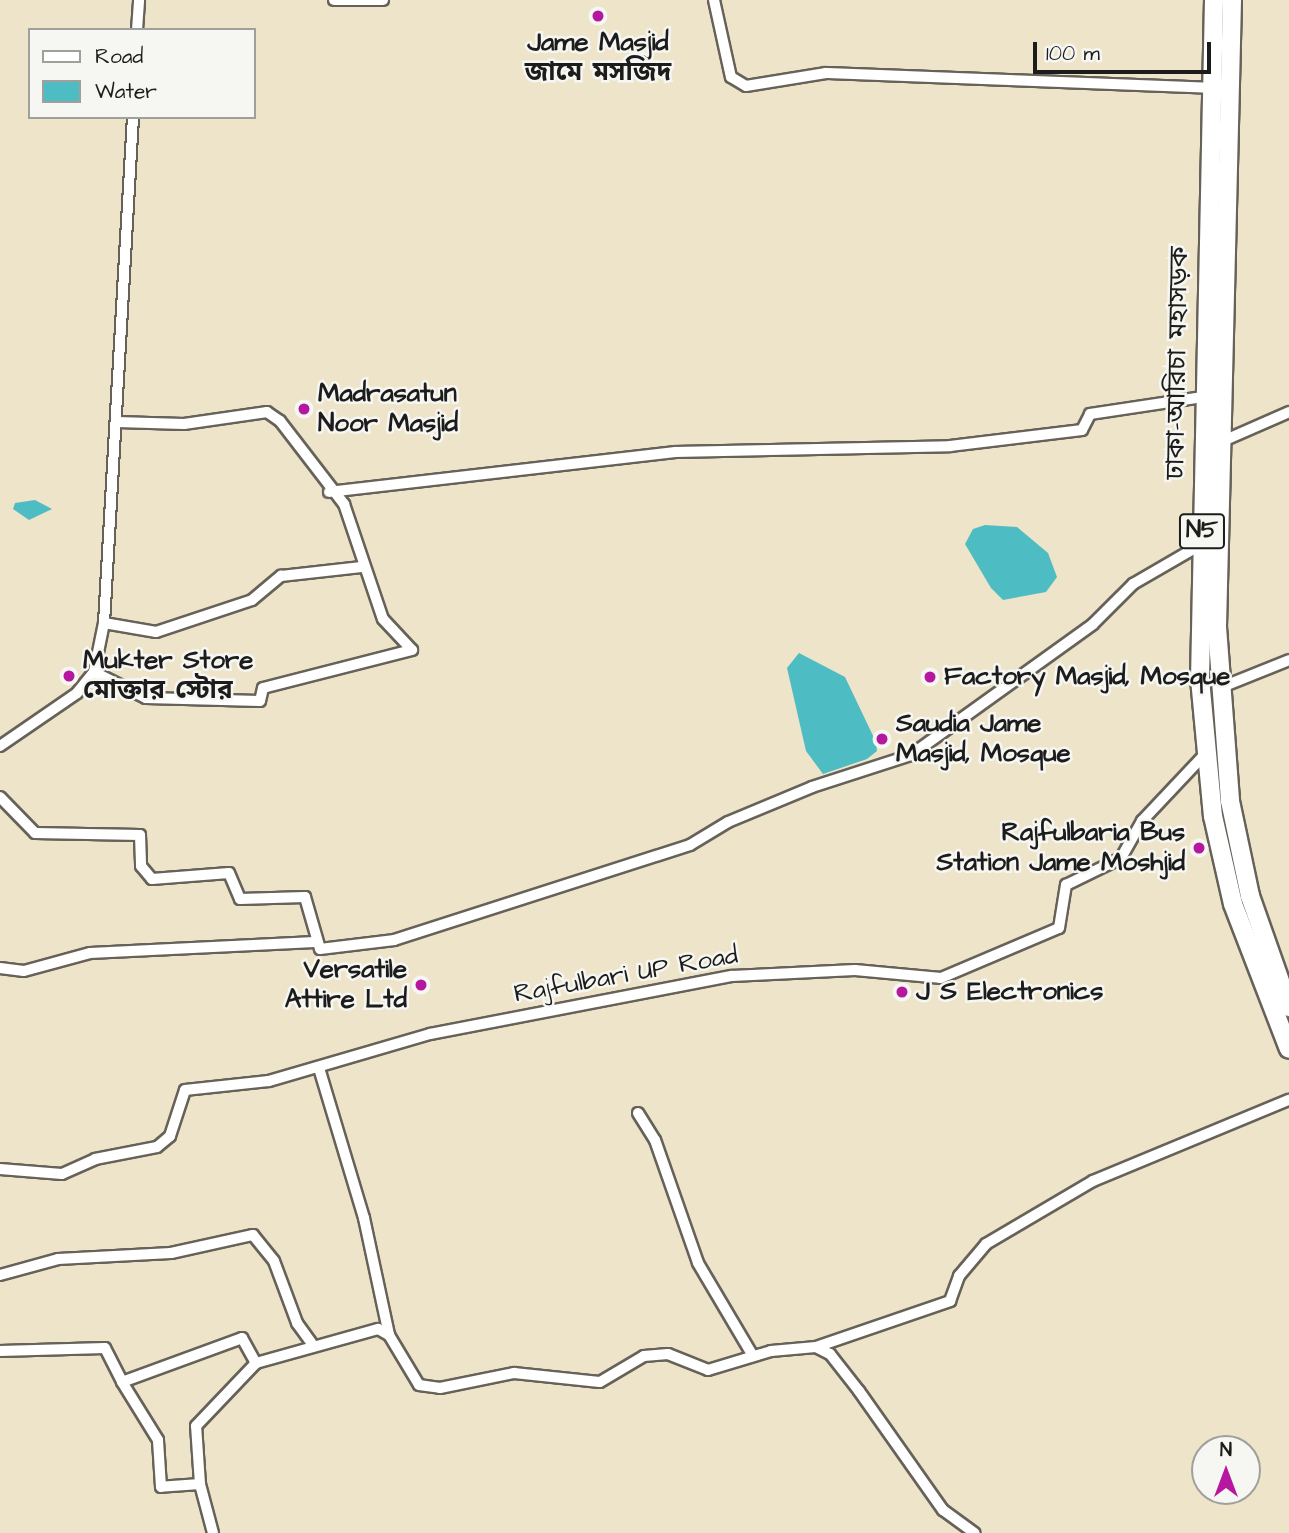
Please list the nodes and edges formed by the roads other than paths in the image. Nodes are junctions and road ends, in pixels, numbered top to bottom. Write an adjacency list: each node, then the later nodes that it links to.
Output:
1 (139, 0): 7 (street)
2 (334, 0): 3 (street)
3 (383, 0)
4 (714, 0): 8 (street)
5 (1214, 0): 8 (highway, ঢাকা-আরিচা মহাসড়ক / N5)
6 (1232, 0): 13 (highway, N5)
7 (137, 28)
8 (1211, 88): 10 (highway, ঢাকা-আরিচা মহাসড়ক / N5)
9 (133, 119): 12 (street)
10 (1203, 397): 14 (street); 15 (highway, ঢাকা-আরিচা মহাসড়ক / N5)
11 (1289, 412): 13 (street)
12 (117, 422): 14 (street); 17 (street)
13 (1223, 441): 20 (highway, N5)
14 (329, 492): 16 (street)
15 (1202, 544): 22 (highway, ঢাকা-আরিচা মহাসড়ক / N5); 24 (street)
16 (361, 566): 17 (street); 19 (street)
17 (104, 623): 19 (street)
18 (1289, 660): 20 (street)
19 (94, 672): 21 (street)
20 (1222, 687): 26 (highway, N5)
21 (0, 746)
22 (1207, 752): 27 (highway, ঢাকা-আরিচা মহাসড়ক / N5); 28 (street, Rajfulbari UP Road)
23 (0, 797): 24 (street)
24 (314, 942): 25 (street)
25 (0, 968)
26 (1289, 1006)
27 (1289, 1049)
28 (318, 1068): 31 (street, Rajfulbari UP Road); 33 (street)
29 (1289, 1100): 35 (street)
30 (638, 1113): 37 (street)
31 (0, 1170)
32 (0, 1275): 34 (street)
33 (389, 1335): 34 (street); 37 (street)
34 (313, 1345): 38 (street)
35 (816, 1347): 37 (street); 42 (street)
36 (0, 1351): 39 (street)
37 (754, 1356)
38 (256, 1363): 39 (street); 40 (street)
39 (122, 1382): 40 (street)
40 (200, 1484): 41 (street)
41 (212, 1533)
42 (975, 1533)

